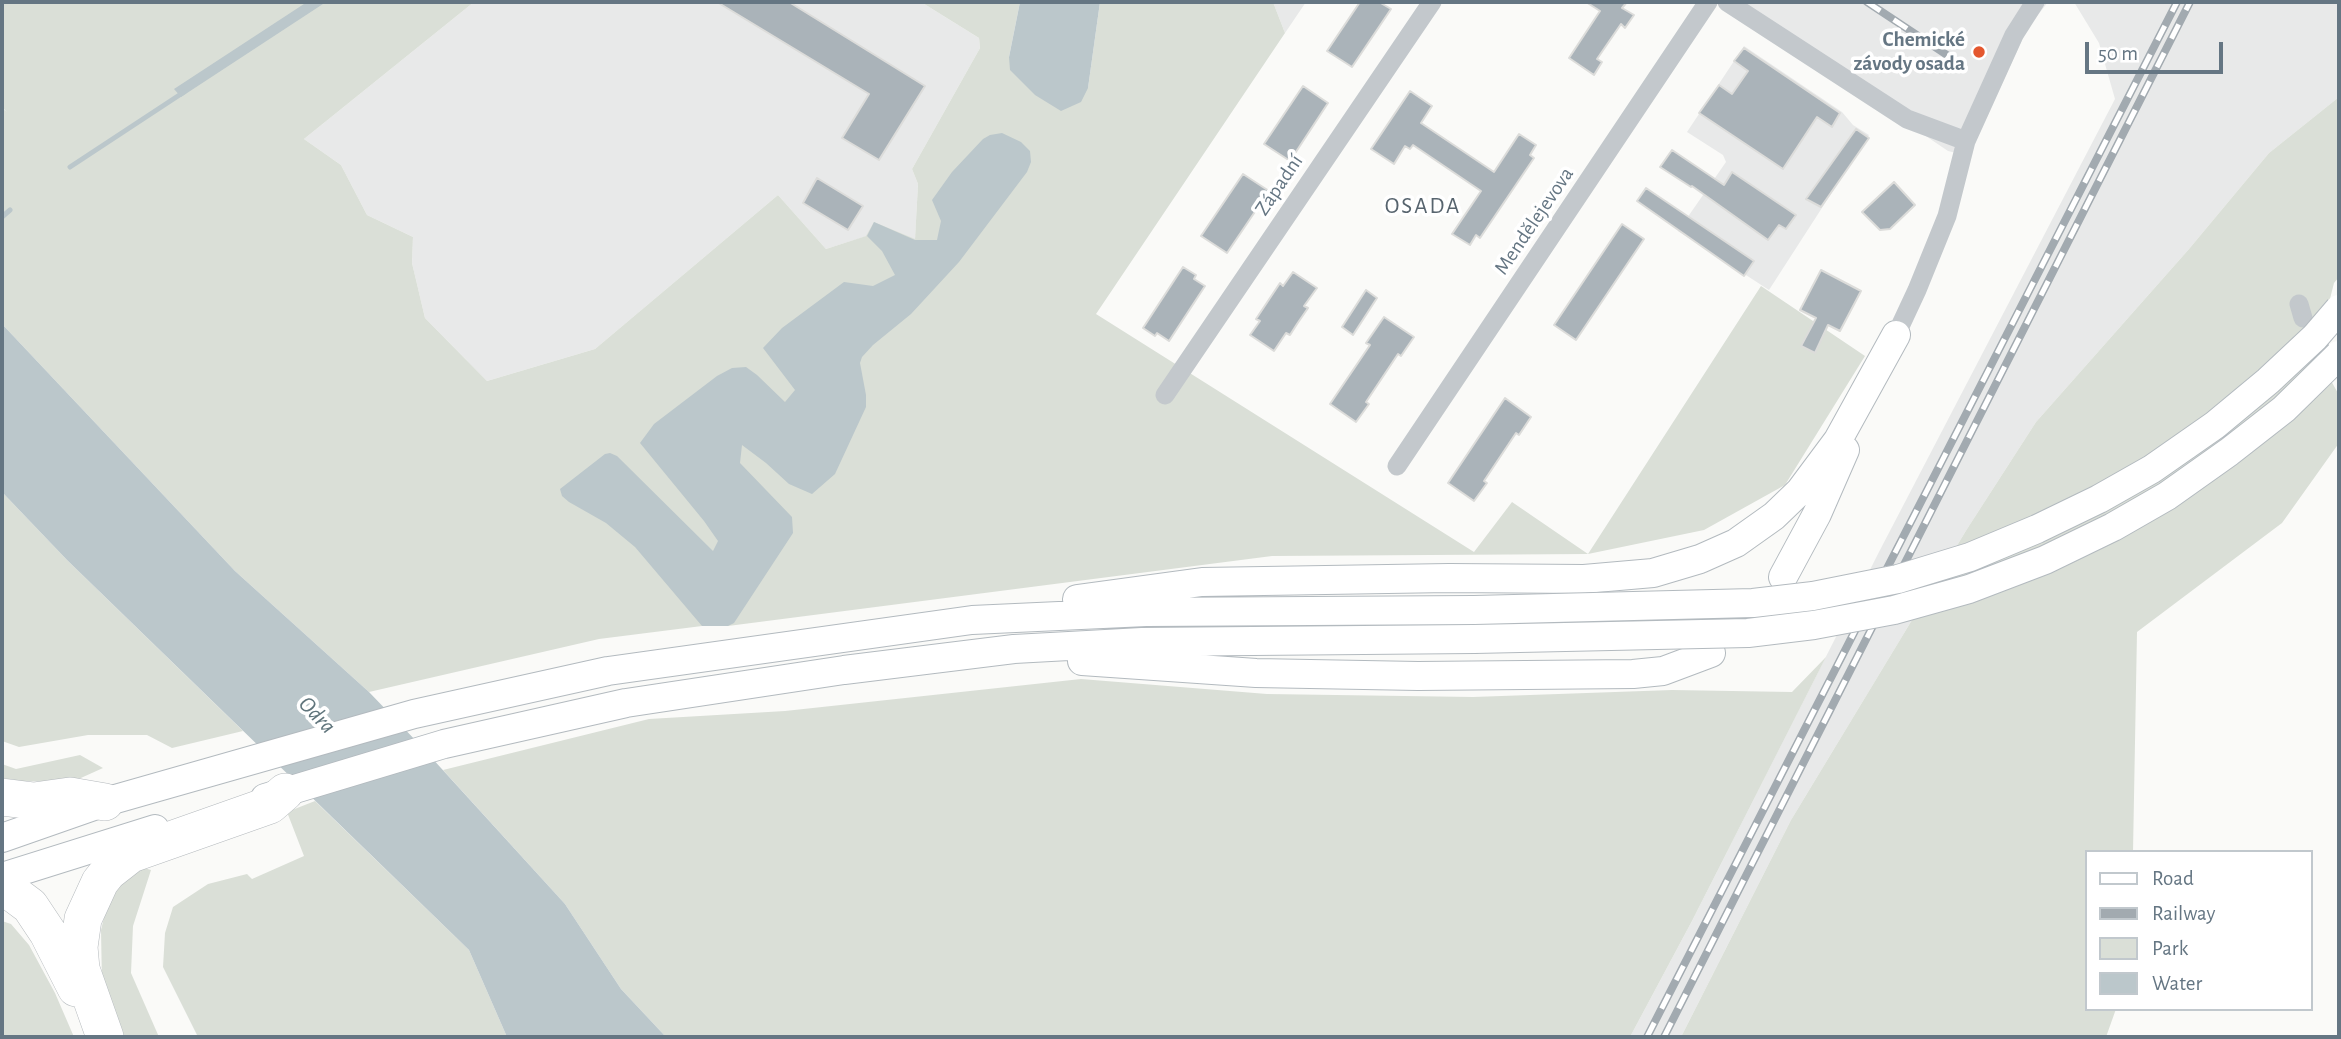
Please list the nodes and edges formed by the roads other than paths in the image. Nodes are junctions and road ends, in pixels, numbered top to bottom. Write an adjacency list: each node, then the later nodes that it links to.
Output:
1 (1432, 2): 9 (street, Západní)
2 (1708, 2): 10 (street, Mendělejevova)
3 (1727, 2): 5 (street)
4 (2035, 2): 5 (street)
5 (1966, 141): 7 (street)
6 (2339, 309): 12 (main road, bridge)
7 (1896, 335): 11 (main road); 12 (main road)
8 (2339, 355): 13 (main road, bridge)
9 (1165, 395)
10 (1397, 466)
11 (1783, 577)
12 (972, 620): 17 (main road)
13 (1014, 649): 14 (main road); 15 (main road)
14 (1711, 653)
15 (285, 792): 19 (highway)
16 (2, 797): 17 (highway)
17 (106, 802): 18 (main road)
18 (2, 838)
19 (131, 845): 20 (main road); 22 (highway)
20 (2, 877)
21 (2, 885): 22 (highway)
22 (103, 1034)

